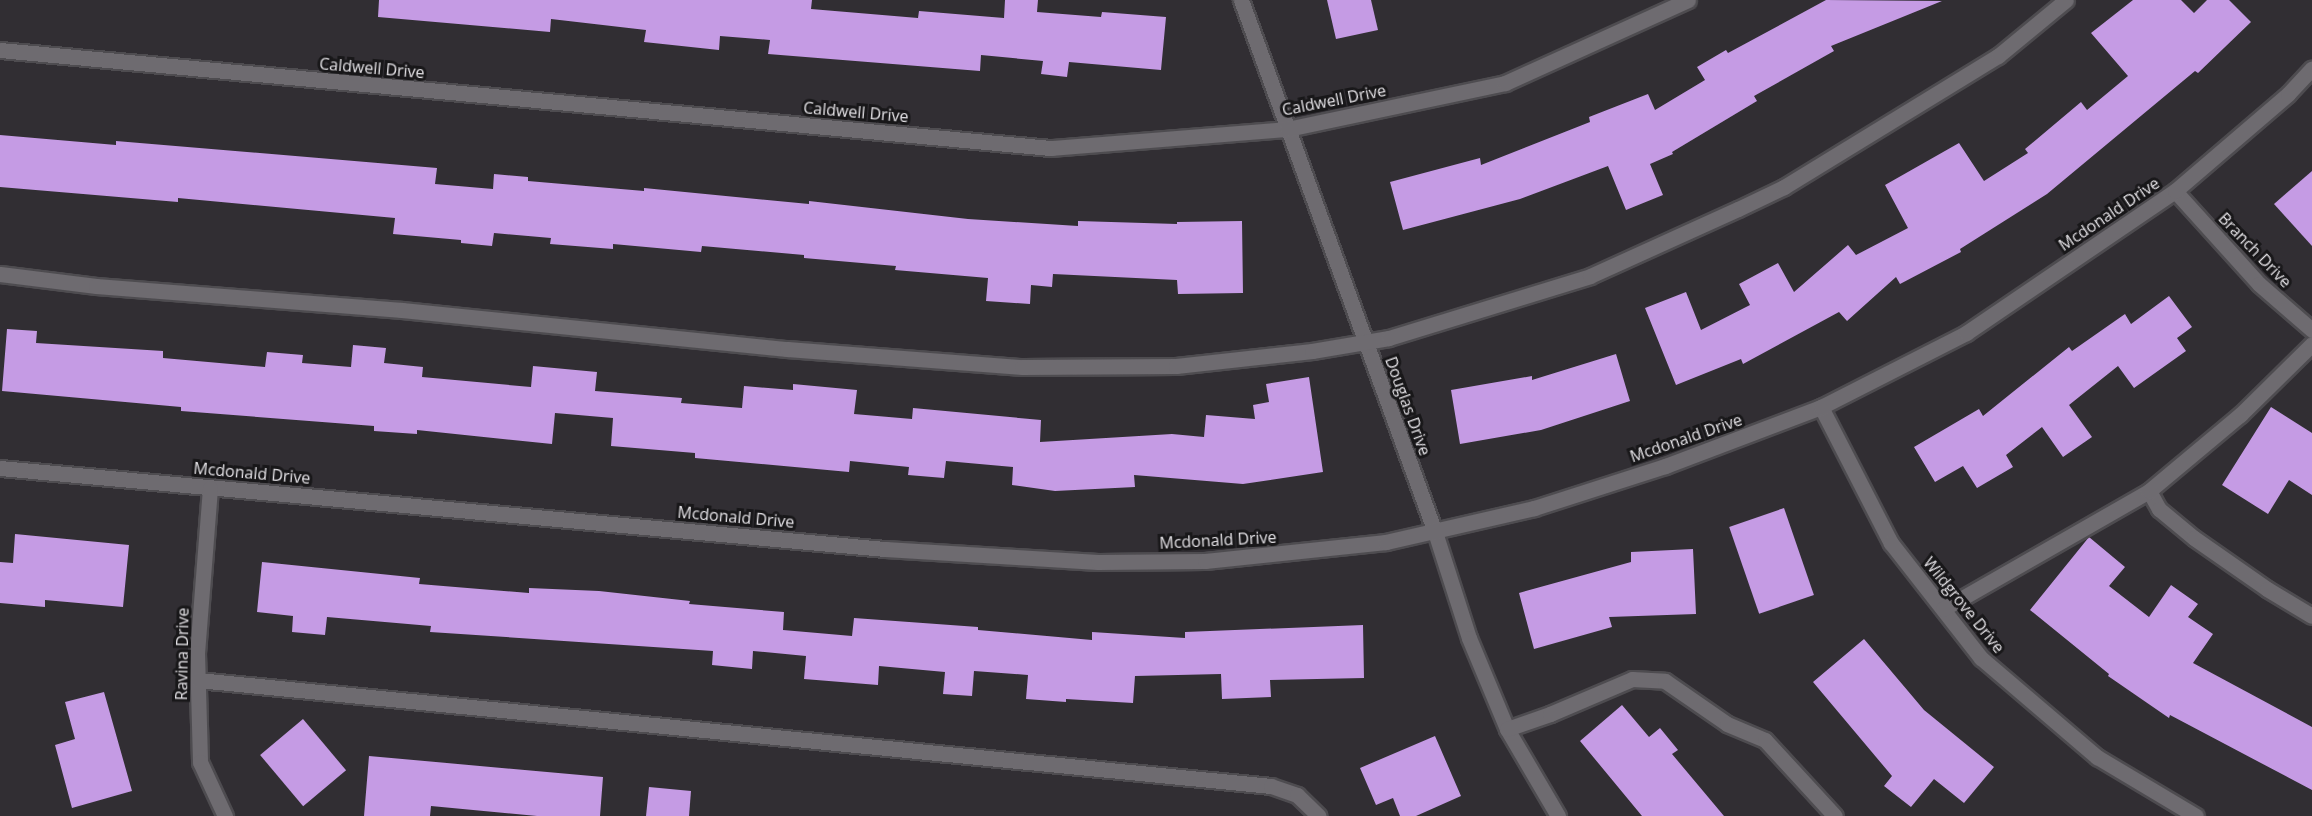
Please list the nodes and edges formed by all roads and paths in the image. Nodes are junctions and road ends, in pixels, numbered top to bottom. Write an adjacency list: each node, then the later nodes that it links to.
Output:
1 (1241, 0): 6 (street, Douglas Drive)
2 (1688, 0): 6 (street, Caldwell Drive)
3 (2066, 0): 10 (street)
4 (0, 50): 6 (street, Caldwell Drive)
5 (2312, 68): 7 (street, Mcdonald Drive)
6 (1287, 129): 10 (street, Douglas Drive)
7 (2175, 191): 9 (street, Branch Drive); 12 (street, Mcdonald Drive)
8 (0, 274): 10 (street)
9 (2312, 330)
10 (1366, 344): 16 (street, Douglas Drive)
11 (2312, 344): 15 (street)
12 (1821, 407): 16 (street, Mcdonald Drive); 17 (street, Wildgrove Drive)
13 (0, 468): 14 (street, Mcdonald Drive)
14 (210, 488): 16 (street, Mcdonald Drive); 19 (street, Ravina Drive)
15 (2149, 491): 17 (street); 18 (street)
16 (1435, 532): 20 (street, Douglas Drive)
17 (1943, 609): 25 (street, Wildgrove Drive)
18 (2312, 616)
19 (198, 680): 21 (street, Ravina Drive); 22 (street)
20 (1507, 729): 23 (street, Douglas Drive); 24 (street)
21 (225, 816)
22 (1318, 816)
23 (1558, 816)
24 (1835, 816)
25 (2196, 816)

